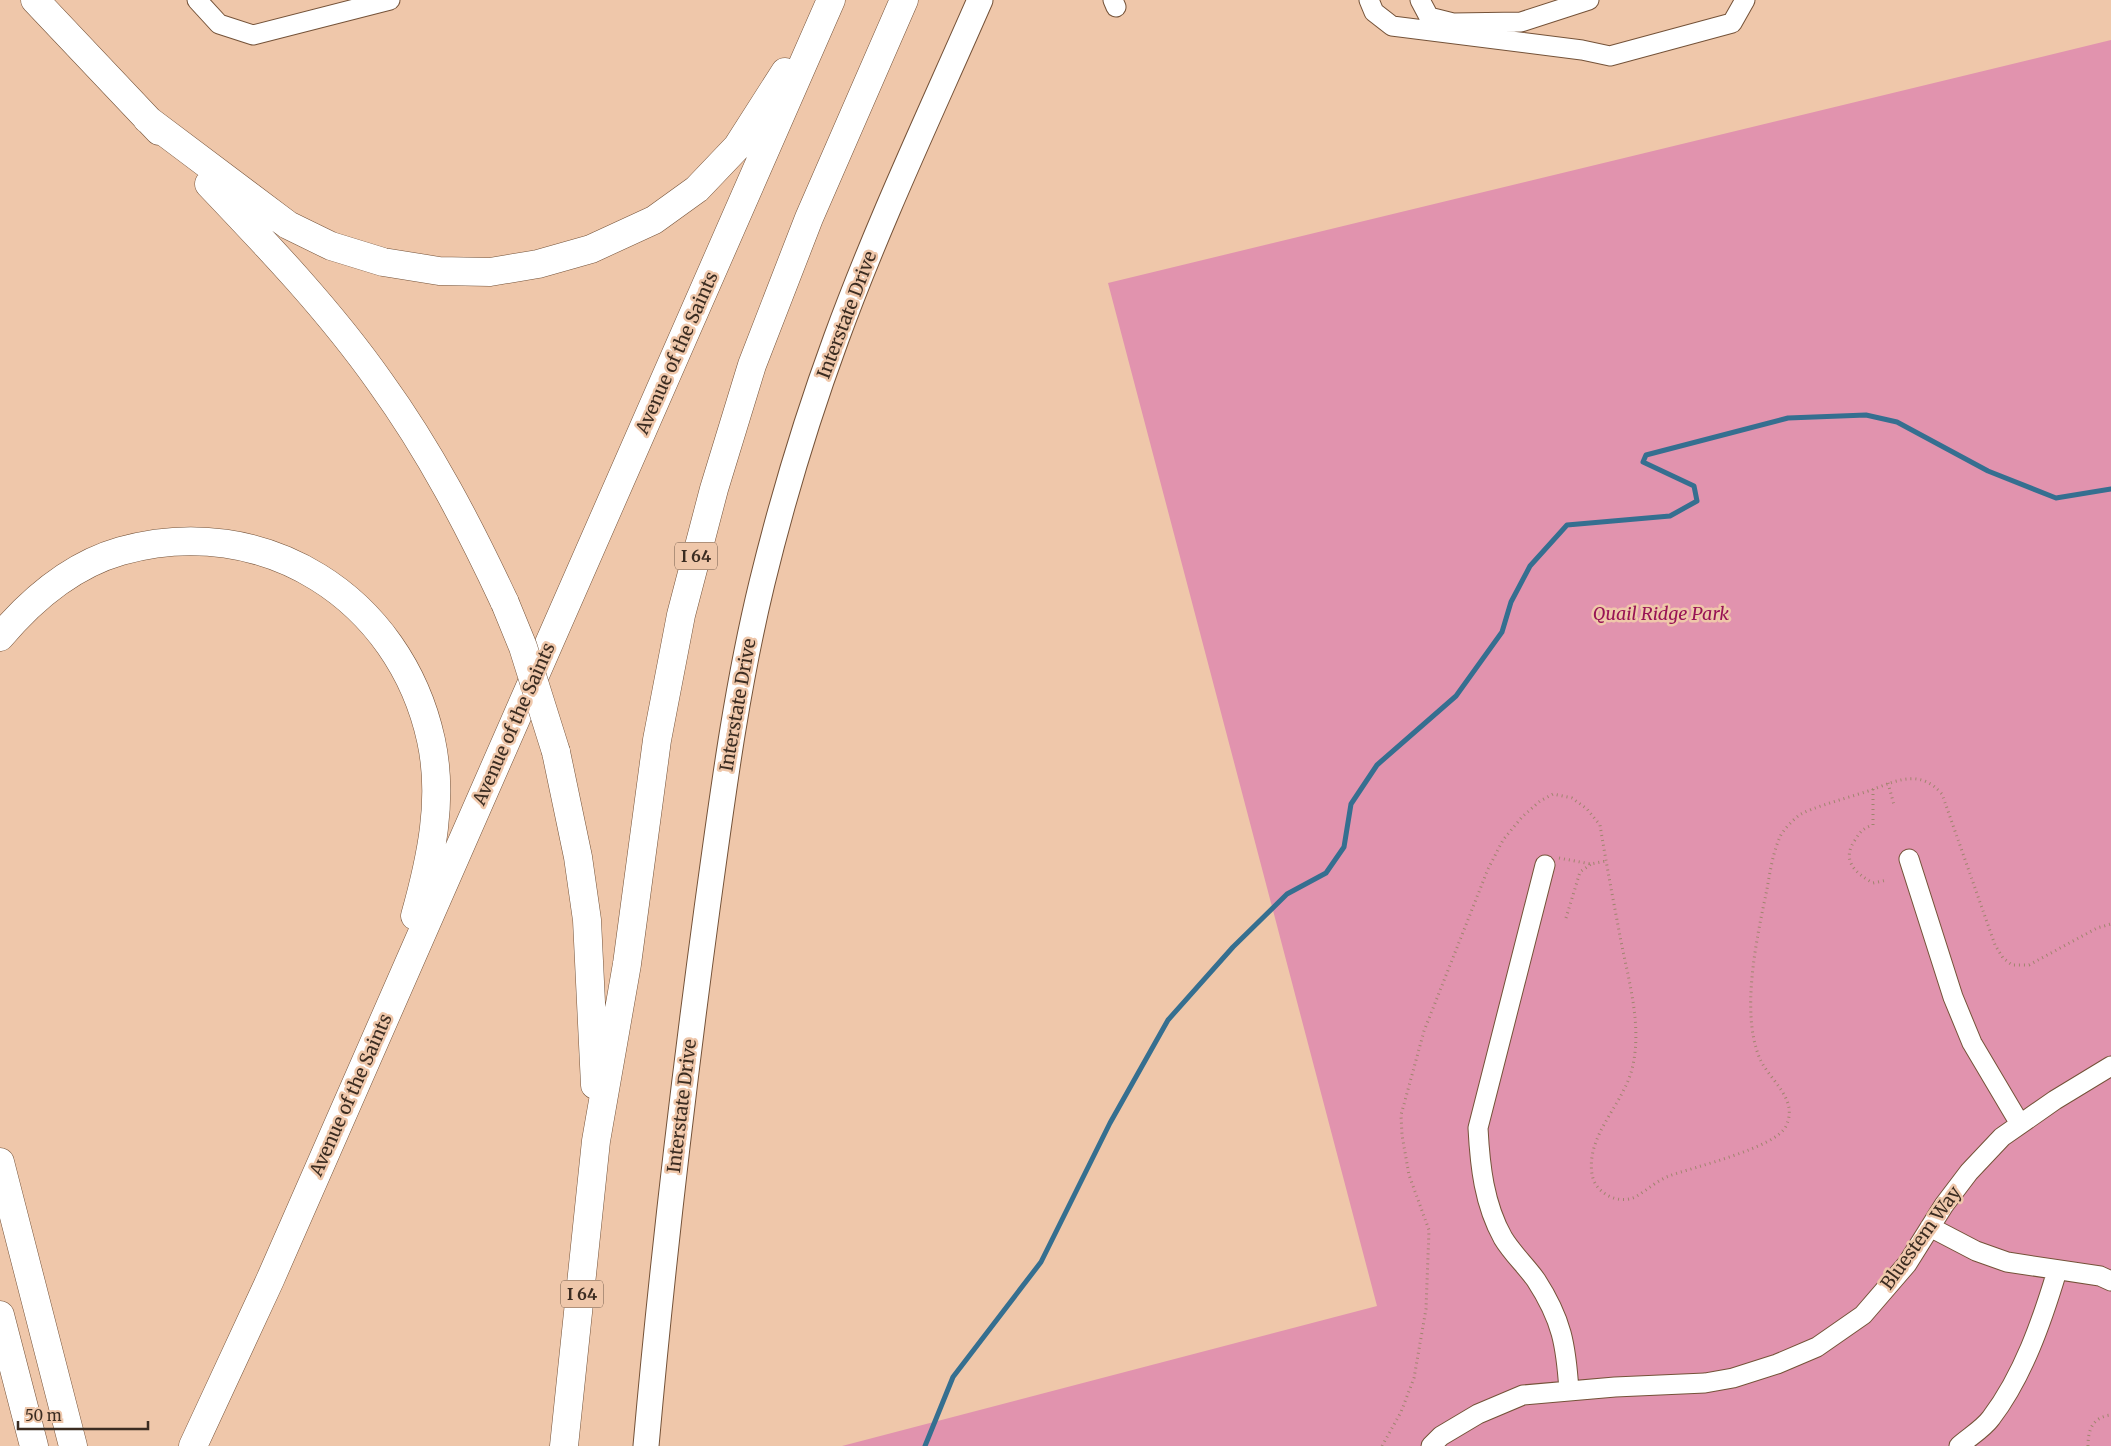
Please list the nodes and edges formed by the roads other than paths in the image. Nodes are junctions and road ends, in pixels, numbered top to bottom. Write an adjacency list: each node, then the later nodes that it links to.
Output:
1 (35, 0): 11 (highway)
2 (197, 0): 3 (street)
3 (390, 0)
4 (904, 0): 18 (highway, I 64)
5 (980, 0): 29 (main road, Interstate Drive)
6 (1369, 0): 9 (street)
7 (1420, 0): 8 (street)
8 (1589, 0)
9 (1745, 0)
10 (830, 2): 11 (highway); 15 (highway, Avenue of the Saints)
11 (147, 119): 18 (highway, bridge)
12 (0, 638): 15 (highway)
13 (1909, 859): 17 (street)
14 (1545, 865): 24 (street)
15 (384, 1019): 27 (highway, Avenue of the Saints)
16 (2111, 1066): 17 (street, Bluestem Way)
17 (2020, 1124): 20 (street, Bluestem Way)
18 (596, 1141): 28 (highway, I 64)
19 (0, 1162): 26 (highway)
20 (1930, 1227): 21 (street); 24 (street, Bluestem Way)
21 (2057, 1271): 22 (street); 31 (street)
22 (2111, 1281)
23 (0, 1315): 25 (highway)
24 (1569, 1391): 30 (street, Bluestem Way)
25 (34, 1446)
26 (73, 1446)
27 (193, 1446)
28 (564, 1446)
29 (646, 1446)
30 (1431, 1446)
31 (1959, 1446)

